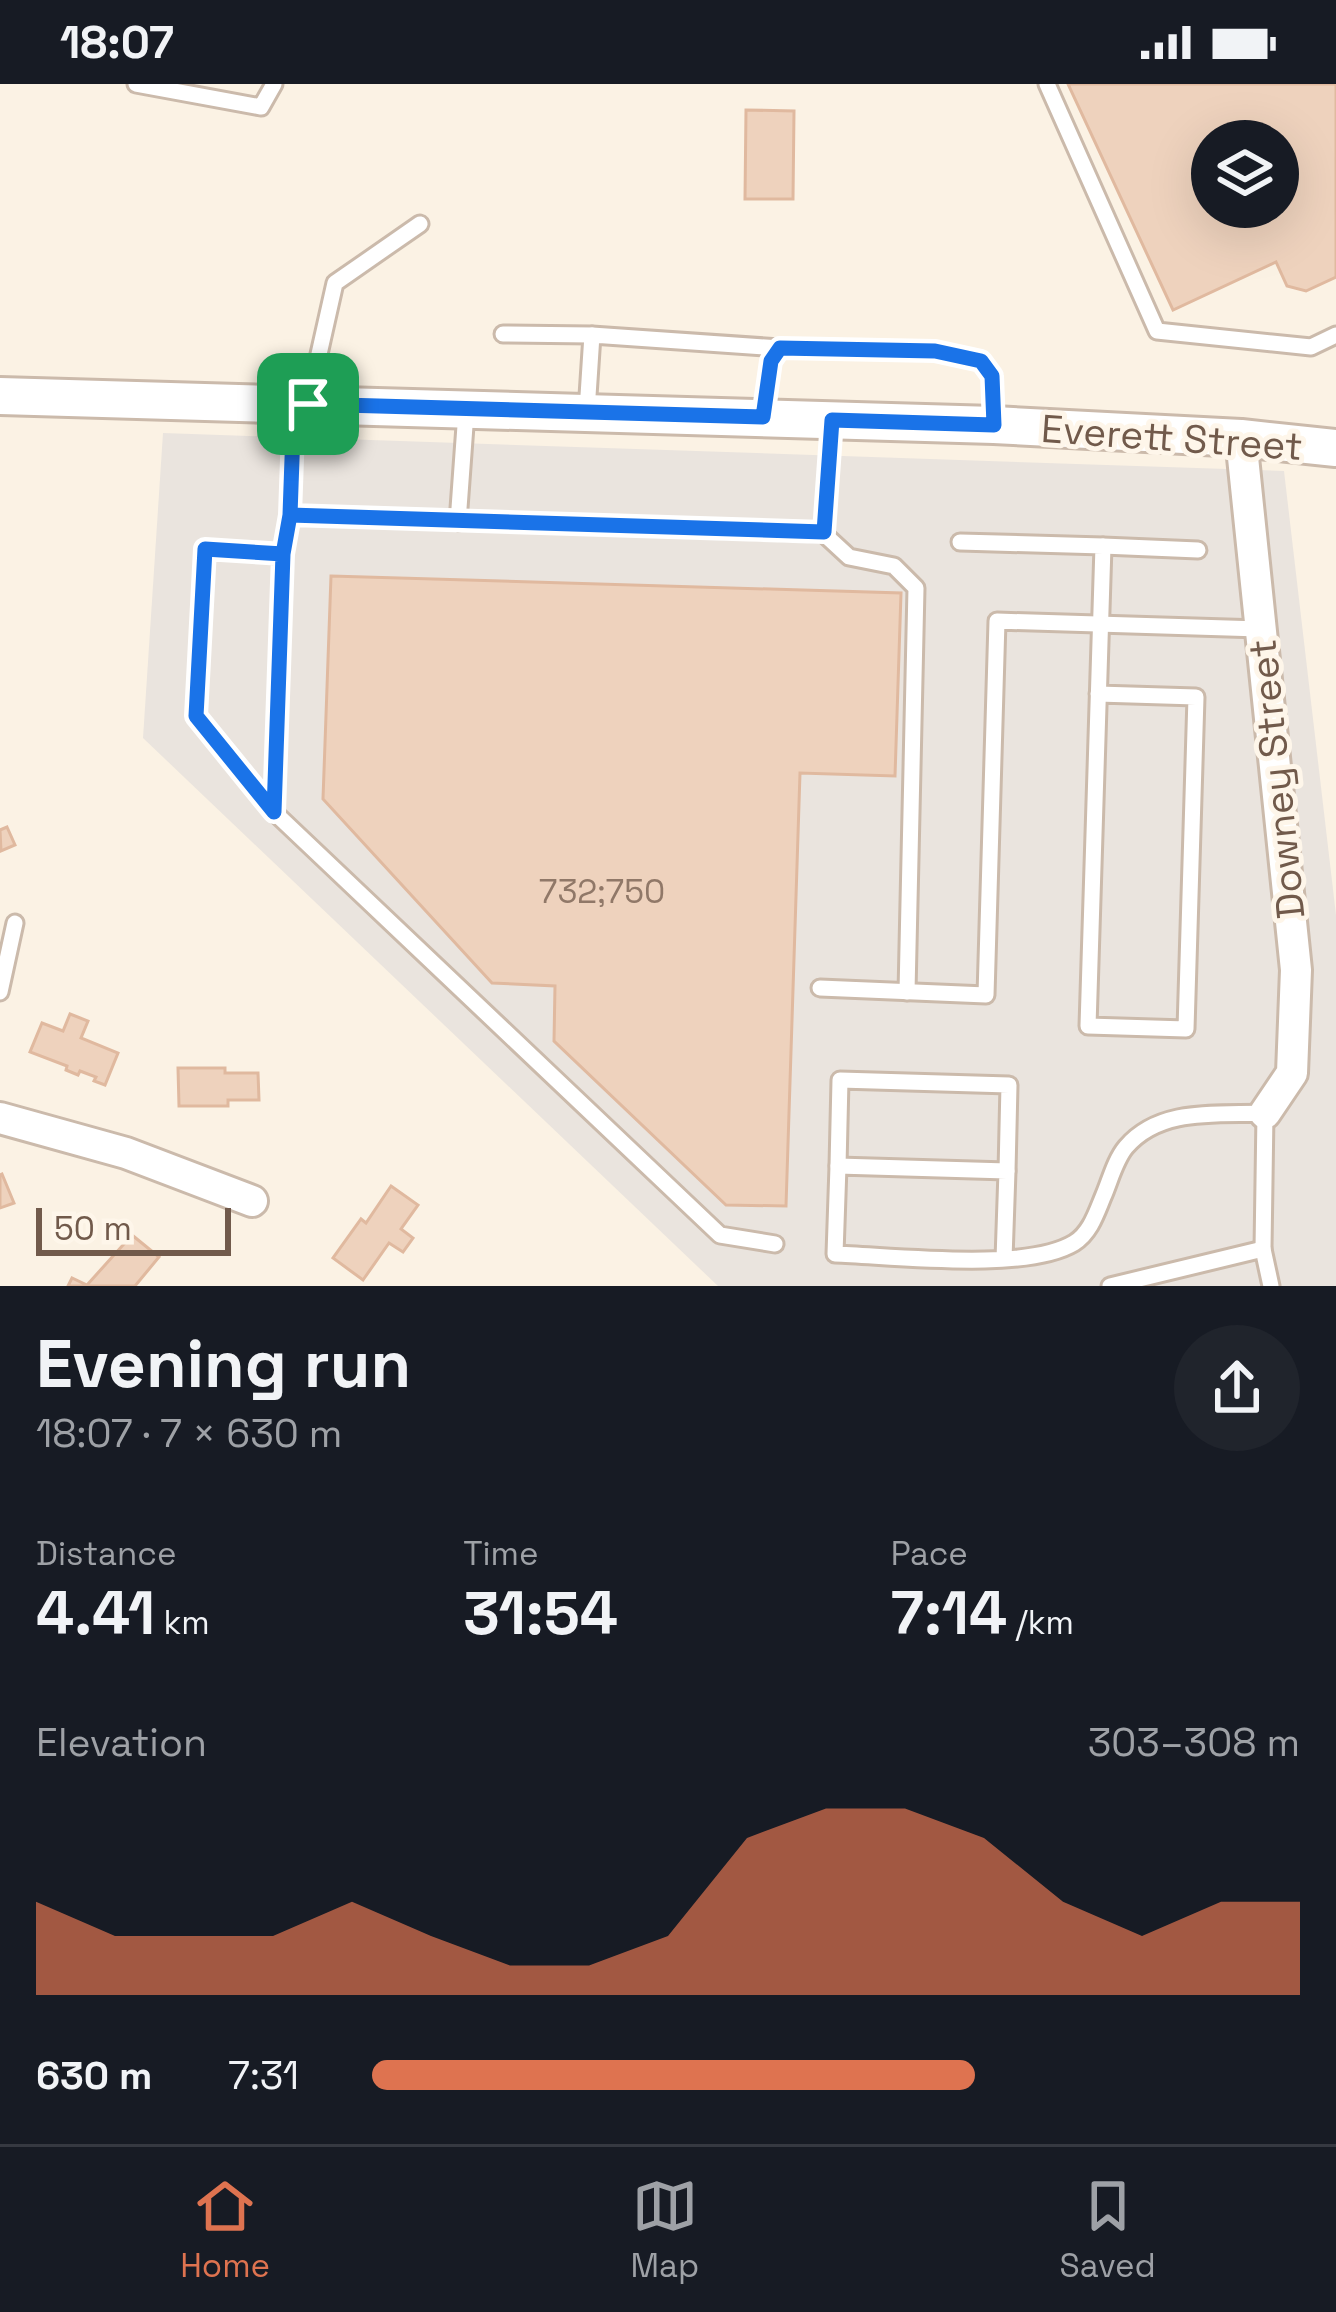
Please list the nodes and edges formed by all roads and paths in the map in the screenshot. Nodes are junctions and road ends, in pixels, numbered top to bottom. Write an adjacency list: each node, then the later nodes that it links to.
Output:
1 (136, 84): 2 (lane)
2 (274, 84)
3 (1047, 84): 7 (lane)
4 (420, 224): 10 (lane)
5 (503, 334): 6 (lane)
6 (592, 335): 8 (lane); 12 (lane)
7 (1336, 335)
8 (780, 348): 13 (lane); 15 (lane)
9 (0, 396): 10 (street, Everett Street)
10 (301, 403): 11 (street, Everett Street); 18 (lane)
11 (466, 408): 12 (street, Everett Street); 19 (lane)
12 (587, 411): 13 (street, Everett Street)
13 (763, 417): 14 (street, Everett Street)
14 (832, 420): 15 (street, Everett Street); 20 (lane)
15 (994, 425): 16 (street, Everett Street)
16 (1240, 438): 17 (street, Everett Street); 26 (street, Downey Street)
17 (1336, 448)
18 (290, 515): 19 (lane); 24 (lane)
19 (458, 522): 20 (lane)
20 (824, 532): 32 (lane)
21 (960, 542): 22 (lane)
22 (1103, 546): 23 (lane); 25 (lane)
23 (1198, 550)
24 (283, 554): 28 (lane); 28 (lane)
25 (1100, 624): 26 (lane); 27 (lane); 32 (lane)
26 (1261, 629): 33 (street, Downey Street)
27 (1098, 694): 27 (lane)
28 (274, 812): 38 (lane)
29 (15, 923): 31 (lane)
30 (820, 988): 32 (lane)
31 (0, 992)
32 (907, 992)
33 (1265, 1113): 39 (lane); 40 (lane)
34 (0, 1118): 37 (street)
35 (838, 1166): 36 (lane); 36 (lane); 40 (lane)
36 (1007, 1171): 40 (lane)
37 (252, 1201)
38 (775, 1244)
39 (1263, 1250): 41 (lane); 42 (lane)
40 (1004, 1259)
41 (1110, 1286)
42 (1271, 1286)

